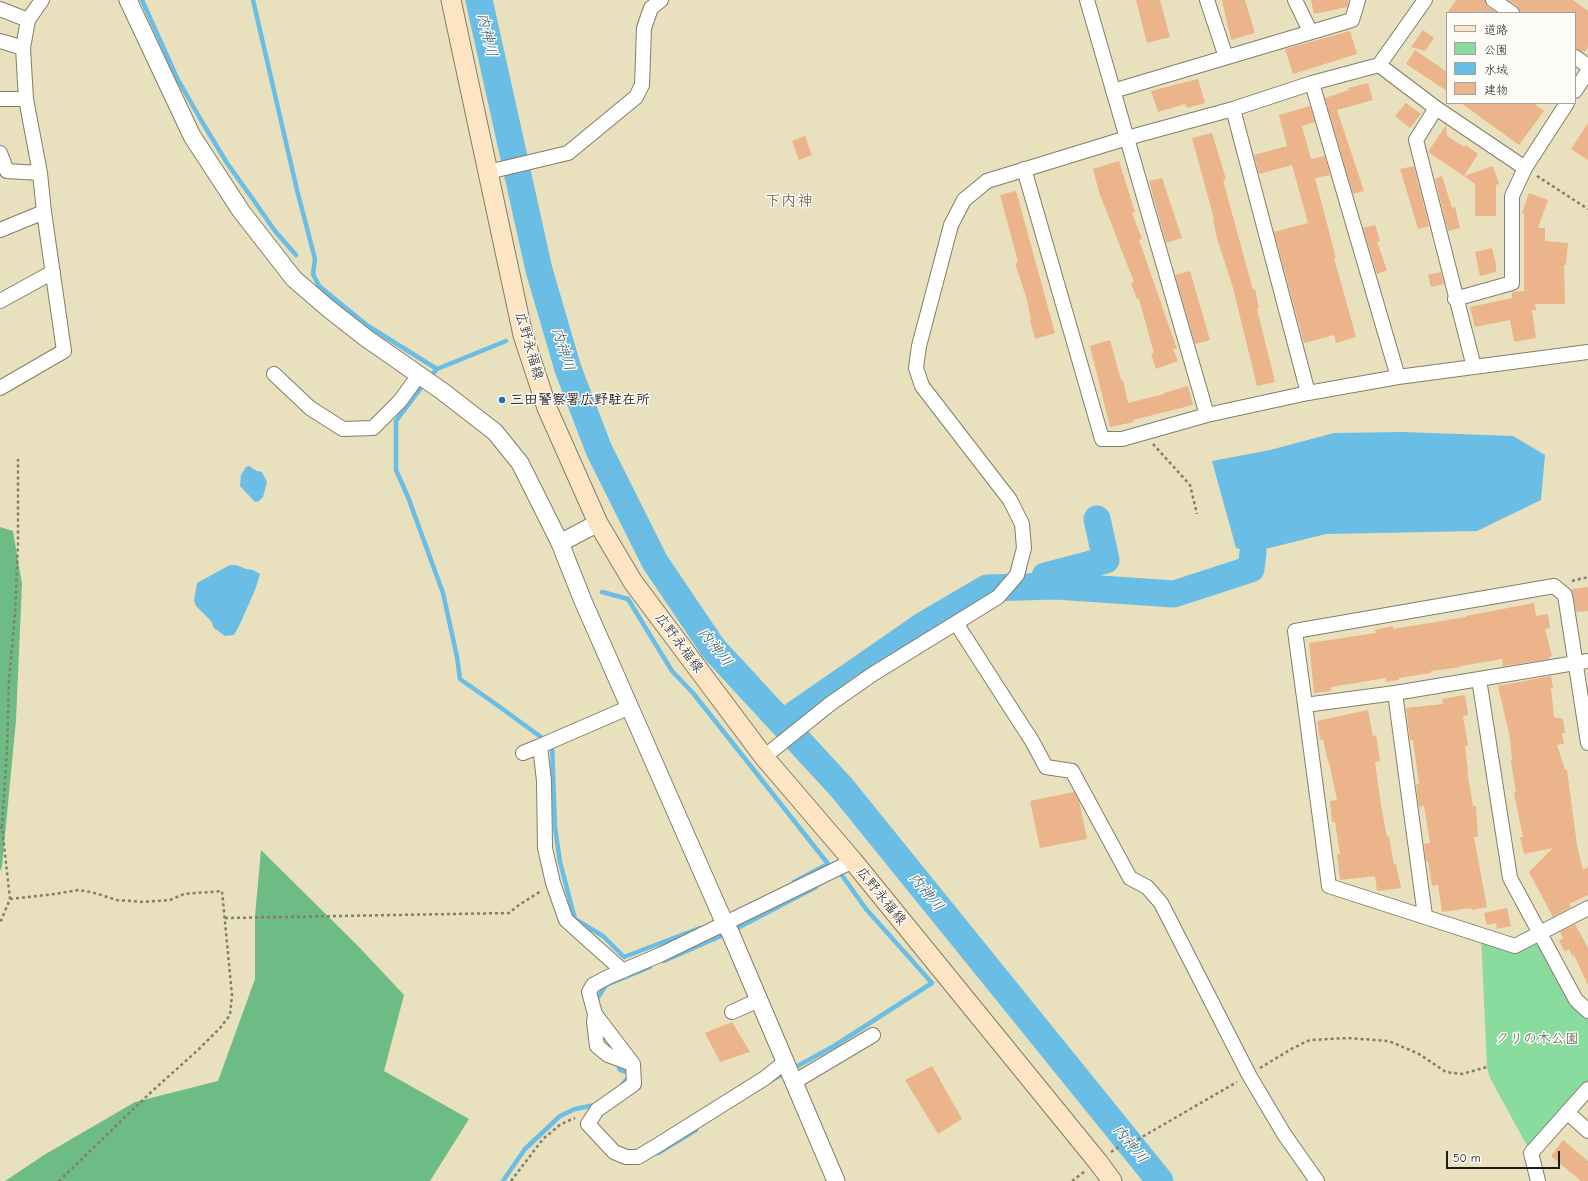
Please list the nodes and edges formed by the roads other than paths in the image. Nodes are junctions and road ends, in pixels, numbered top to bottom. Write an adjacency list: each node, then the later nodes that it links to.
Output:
1 (42, 0): 14 (street)
2 (128, 0): 46 (street)
3 (451, 0): 36 (main road, 広野永福線)
4 (660, 0): 36 (street)
5 (1087, 0): 26 (street)
6 (1207, 0): 19 (street)
7 (1295, 0): 16 (street)
8 (1346, 0): 15 (street)
9 (1358, 0): 15 (street)
10 (1425, 0): 21 (street)
11 (1493, 0): 13 (street)
12 (0, 9): 14 (street)
13 (1511, 12)
14 (28, 20): 18 (street)
15 (1352, 20): 16 (street)
16 (1310, 31): 19 (street)
17 (0, 41): 18 (street)
18 (23, 48): 27 (street)
19 (1226, 57): 26 (street)
20 (1576, 58): 22 (street)
21 (1379, 65): 24 (street); 30 (street)
22 (1588, 66)
23 (1588, 71): 25 (street)
24 (1312, 82): 31 (street); 47 (street)
25 (1576, 89)
26 (1113, 91): 32 (street)
27 (26, 98): 28 (street); 37 (street)
28 (0, 99)
29 (1566, 104): 34 (street)
30 (1436, 108): 34 (street); 41 (street)
31 (1233, 109): 32 (street); 49 (street)
32 (1127, 138): 35 (street); 50 (street)
33 (0, 153): 37 (street)
34 (1525, 168): 41 (street)
35 (1024, 169): 50 (street); 53 (street)
36 (488, 172): 51 (main road, 広野永福線)
37 (40, 173): 38 (street)
38 (44, 212): 39 (street); 40 (street)
39 (0, 230)
40 (53, 272): 42 (street); 48 (street)
41 (1455, 299): 44 (street)
42 (0, 302)
43 (1588, 352): 44 (street)
44 (1474, 367): 47 (street)
45 (274, 374): 46 (street)
46 (420, 375): 52 (street)
47 (1398, 377): 49 (street)
48 (0, 388)
49 (1308, 393): 50 (street)
50 (1207, 415)
51 (598, 523): 52 (street); 62 (main road, 広野永福線)
52 (560, 543): 58 (street)
53 (956, 623): 62 (street); 80 (street)
54 (1582, 663): 55 (street); 57 (street); 59 (street)
55 (1479, 679): 56 (street); 67 (street)
56 (1395, 693): 57 (street); 65 (street)
57 (1305, 705): 65 (street)
58 (630, 707): 60 (street); 66 (street)
59 (1588, 743)
60 (540, 746): 61 (street); 68 (street)
61 (523, 753)
62 (769, 754): 63 (main road, 広野永福線)
63 (853, 862): 66 (street); 79 (main road, 広野永福線)
64 (1588, 908): 67 (street)
65 (1425, 916): 67 (street)
66 (725, 924): 68 (street); 69 (street)
67 (1540, 933): 70 (street)
68 (623, 971): 73 (street)
69 (759, 1000): 71 (street); 73 (street)
70 (1588, 1011)
71 (732, 1012)
72 (874, 1034): 74 (street)
73 (785, 1062): 74 (street)
74 (794, 1082): 78 (street)
75 (1588, 1089): 76 (street)
76 (1567, 1112): 77 (street); 81 (street)
77 (1588, 1131)
78 (836, 1181)
79 (1112, 1181)
80 (1316, 1181)
81 (1538, 1181)

